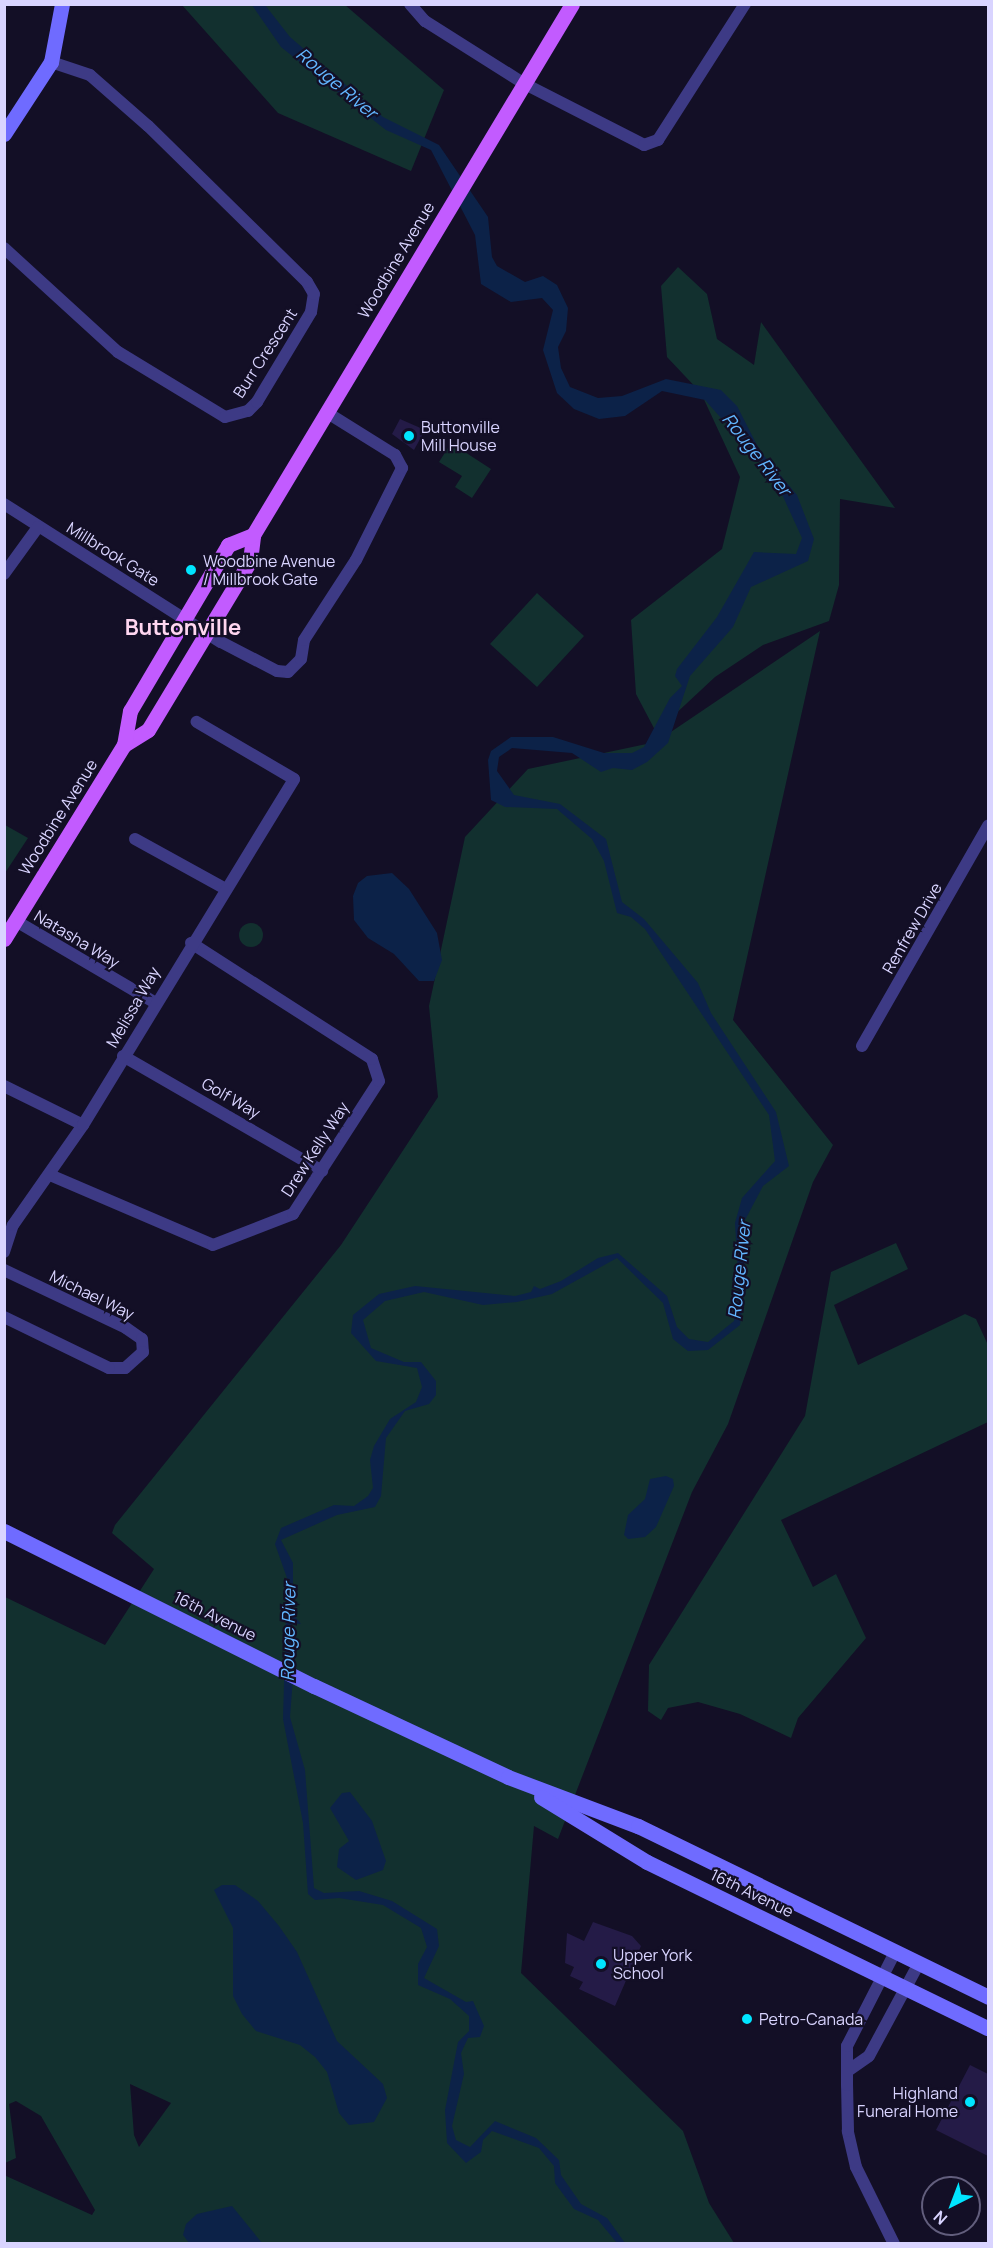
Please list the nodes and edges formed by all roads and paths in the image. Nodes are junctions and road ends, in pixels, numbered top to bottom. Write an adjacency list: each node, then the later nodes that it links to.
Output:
1 (62, 4): 5 (main road)
2 (410, 4): 6 (street)
3 (572, 4): 6 (main road, Woodbine Avenue)
4 (745, 4): 6 (street)
5 (51, 62): 7 (main road); 8 (street, Burr Crescent)
6 (523, 83): 9 (main road, Woodbine Avenue)
7 (4, 134)
8 (4, 248)
9 (327, 412): 12 (main road, Woodbine Avenue); 15 (street, Millbrook Gate)
10 (4, 504): 11 (street, Millbrook Gate)
11 (39, 527): 13 (street); 14 (street, Millbrook Gate)
12 (253, 535): 14 (main road, Woodbine Avenue); 15 (main road, Woodbine Avenue)
13 (4, 574)
14 (185, 619): 15 (street, Millbrook Gate); 17 (main road, Woodbine Avenue)
15 (204, 632): 17 (main road, Woodbine Avenue)
16 (197, 722): 20 (street, Melissa Way)
17 (124, 745): 21 (main road, Woodbine Avenue)
18 (988, 826): 25 (street, Renfrew Drive)
19 (135, 839): 20 (street)
20 (224, 888): 23 (street, Melissa Way)
21 (16, 921): 22 (main road, Woodbine Avenue); 24 (street, Natasha Way)
22 (4, 939)
23 (191, 943): 24 (street, Melissa Way); 29 (street, Drew Kelly Way)
24 (154, 1002): 26 (street, Melissa Way)
25 (862, 1046)
26 (123, 1056): 28 (street, Melissa Way); 29 (street, Golf Way)
27 (4, 1086): 28 (street)
28 (83, 1125): 30 (street, Melissa Way)
29 (322, 1170): 30 (street, Drew Kelly Way)
30 (50, 1175): 31 (street, Melissa Way)
31 (9, 1223): 32 (street, Melissa Way)
32 (4, 1252)
33 (4, 1270): 34 (street, Michael Way)
34 (4, 1317)
35 (4, 1531): 36 (main road, 16th Avenue)
36 (508, 1777): 37 (main road, 16th Avenue); 39 (main road, 16th Avenue)
37 (895, 1952): 38 (main road, 16th Avenue); 39 (street)
38 (919, 1963): 40 (street); 41 (main road, 16th Avenue)
39 (883, 1975): 40 (main road, 16th Avenue); 43 (street)
40 (907, 1987): 42 (main road, 16th Avenue); 43 (street)
41 (988, 1997)
42 (988, 2028)
43 (849, 2070): 44 (street)
44 (894, 2244)

